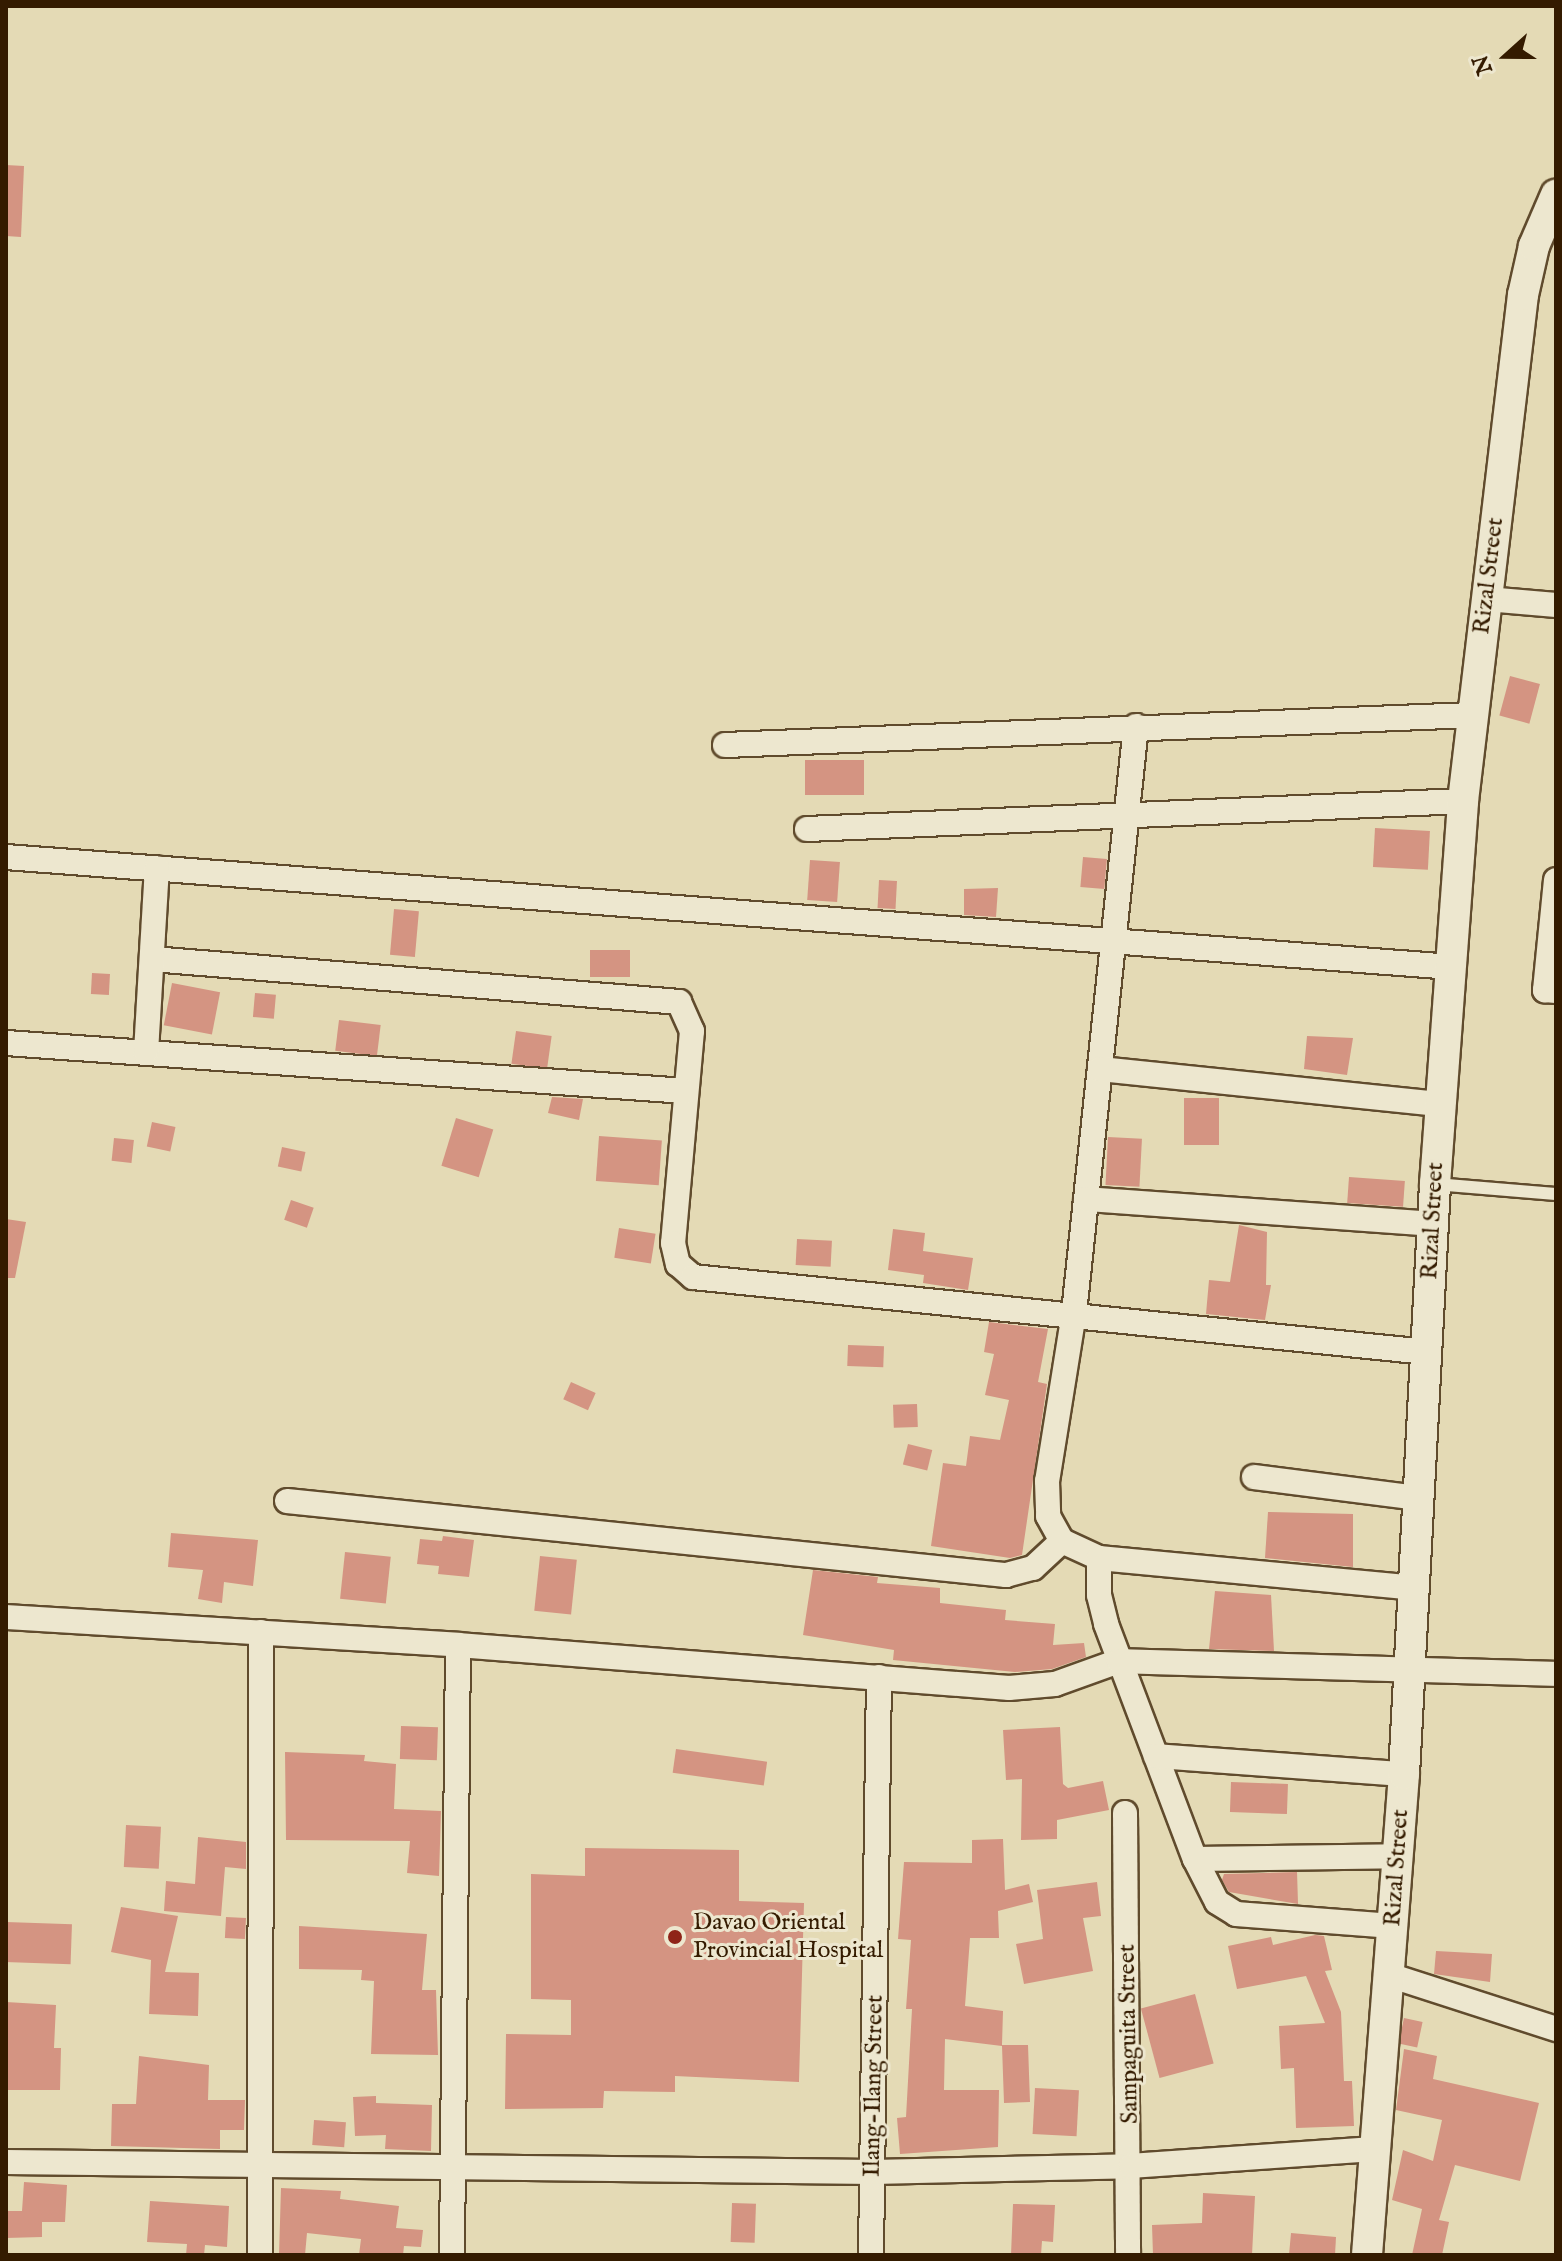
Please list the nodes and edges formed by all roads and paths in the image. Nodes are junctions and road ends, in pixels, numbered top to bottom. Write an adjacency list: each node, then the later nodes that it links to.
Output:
1 (1556, 195): 2 (street, Rizal Street)
2 (1487, 599): 3 (street); 4 (street, Rizal Street)
3 (1556, 605)
4 (1472, 715): 5 (street); 7 (street, Rizal Street)
5 (1136, 726): 6 (street); 8 (street)
6 (725, 745)
7 (1463, 801): 8 (street); 15 (street, Rizal Street)
8 (1127, 815): 9 (street); 13 (street)
9 (807, 829)
10 (6, 857): 11 (street)
11 (157, 868): 13 (street); 14 (street)
12 (1556, 880): 16 (street)
13 (1113, 943): 15 (street); 19 (street)
14 (152, 959): 18 (street); 20 (street)
15 (1451, 967): 21 (street, Rizal Street)
16 (1556, 991)
17 (6, 1043): 18 (street)
18 (146, 1052): 20 (street)
19 (1100, 1069): 21 (street); 24 (street)
20 (686, 1091): 26 (street)
21 (1441, 1104): 22 (street, Rizal Street)
22 (1435, 1184): 23 (lane); 25 (street, Rizal Street)
23 (1556, 1194)
24 (1086, 1199): 25 (street); 26 (street)
25 (1433, 1224): 27 (street, Rizal Street)
26 (1074, 1313): 27 (street); 31 (street)
27 (1426, 1352): 29 (street, Rizal Street)
28 (1254, 1477): 29 (street)
29 (1419, 1498): 33 (street, Rizal Street)
30 (287, 1501): 31 (street)
31 (1062, 1541): 32 (street)
32 (1099, 1558): 33 (street); 37 (street)
33 (1414, 1588): 38 (street, Rizal Street)
34 (6, 1617): 35 (street)
35 (261, 1632): 36 (street); 51 (street)
36 (458, 1645): 40 (street); 53 (street)
37 (1119, 1661): 38 (street); 40 (street); 41 (street)
38 (1410, 1671): 39 (street); 42 (street, Rizal Street)
39 (1556, 1674)
40 (879, 1677): 54 (street, Ilang-Ilang Street)
41 (1156, 1756): 42 (street); 45 (street)
42 (1404, 1774): 44 (street, Rizal Street)
43 (1125, 1813): 52 (street, Sampaguita Street)
44 (1398, 1856): 45 (street); 46 (street, Rizal Street)
45 (1195, 1859): 46 (street)
46 (1393, 1926): 47 (street, Rizal Street)
47 (1389, 1975): 48 (street); 49 (street, Rizal Street)
48 (1556, 2029)
49 (1376, 2149): 52 (street); 59 (street, Rizal Street)
50 (6, 2162): 51 (street)
51 (260, 2165): 53 (street); 55 (street)
52 (1131, 2166): 54 (street); 58 (street, Sampaguita Street)
53 (453, 2167): 54 (street); 56 (street)
54 (873, 2172): 57 (street, Ilang-Ilang Street)
55 (260, 2255)
56 (452, 2255)
57 (871, 2255)
58 (1128, 2255)
59 (1367, 2255)

